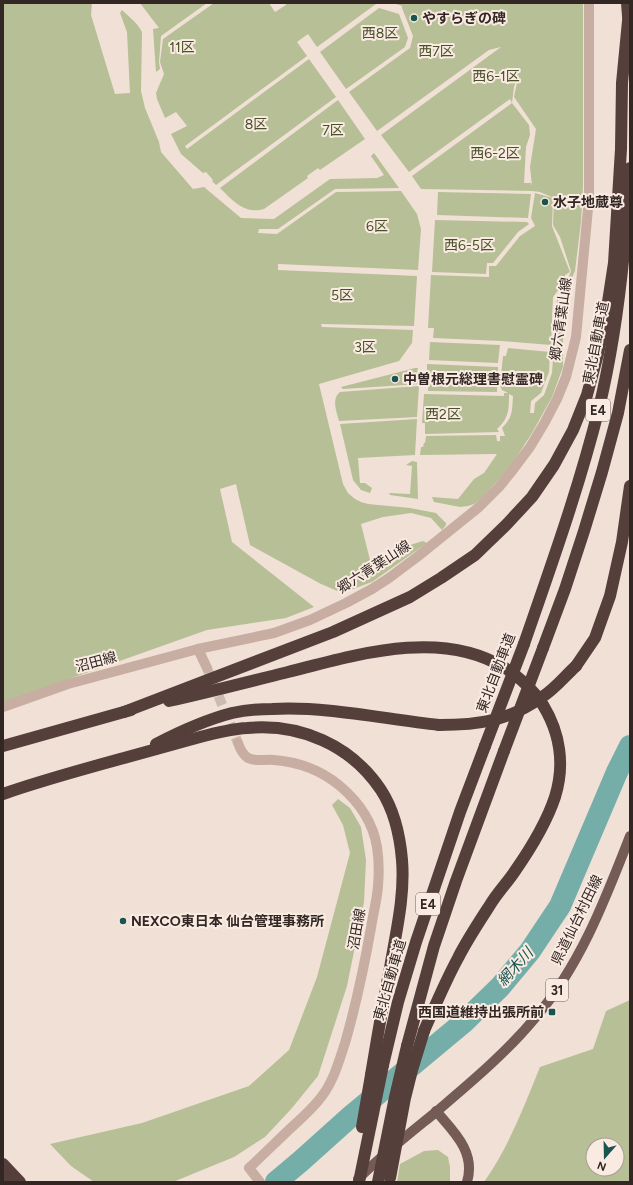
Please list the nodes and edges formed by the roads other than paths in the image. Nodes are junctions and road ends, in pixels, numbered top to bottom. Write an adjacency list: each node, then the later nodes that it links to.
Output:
1 (589, 3): 8 (street, 郷六青葉山線)
2 (627, 3): 3 (highway)
3 (628, 21): 4 (highway); 11 (highway)
4 (630, 70)
5 (630, 168): 24 (highway, 東北自動車道 / E4, bridge)
6 (630, 350): 21 (highway, E4, bridge)
7 (630, 486): 14 (highway, bridge)
8 (198, 649): 9 (street); 10 (street, 沼田線)
9 (207, 668)
10 (3, 707)
11 (124, 712): 13 (highway); 21 (highway, bridge)
12 (238, 743): 20 (street, 沼田線)
13 (3, 746)
14 (136, 755): 15 (highway); 24 (highway, bridge)
15 (7, 792)
16 (630, 836): 17 (main road, 県道仙台村田線 / 31)
17 (436, 1111): 24 (main road, 県道仙台村田線 / 31); 25 (main road)
18 (3, 1164): 23 (highway)
19 (3, 1176): 22 (highway)
20 (259, 1181)
21 (386, 1181)
22 (9, 1182)
23 (20, 1182)
24 (357, 1182)
25 (467, 1182)

